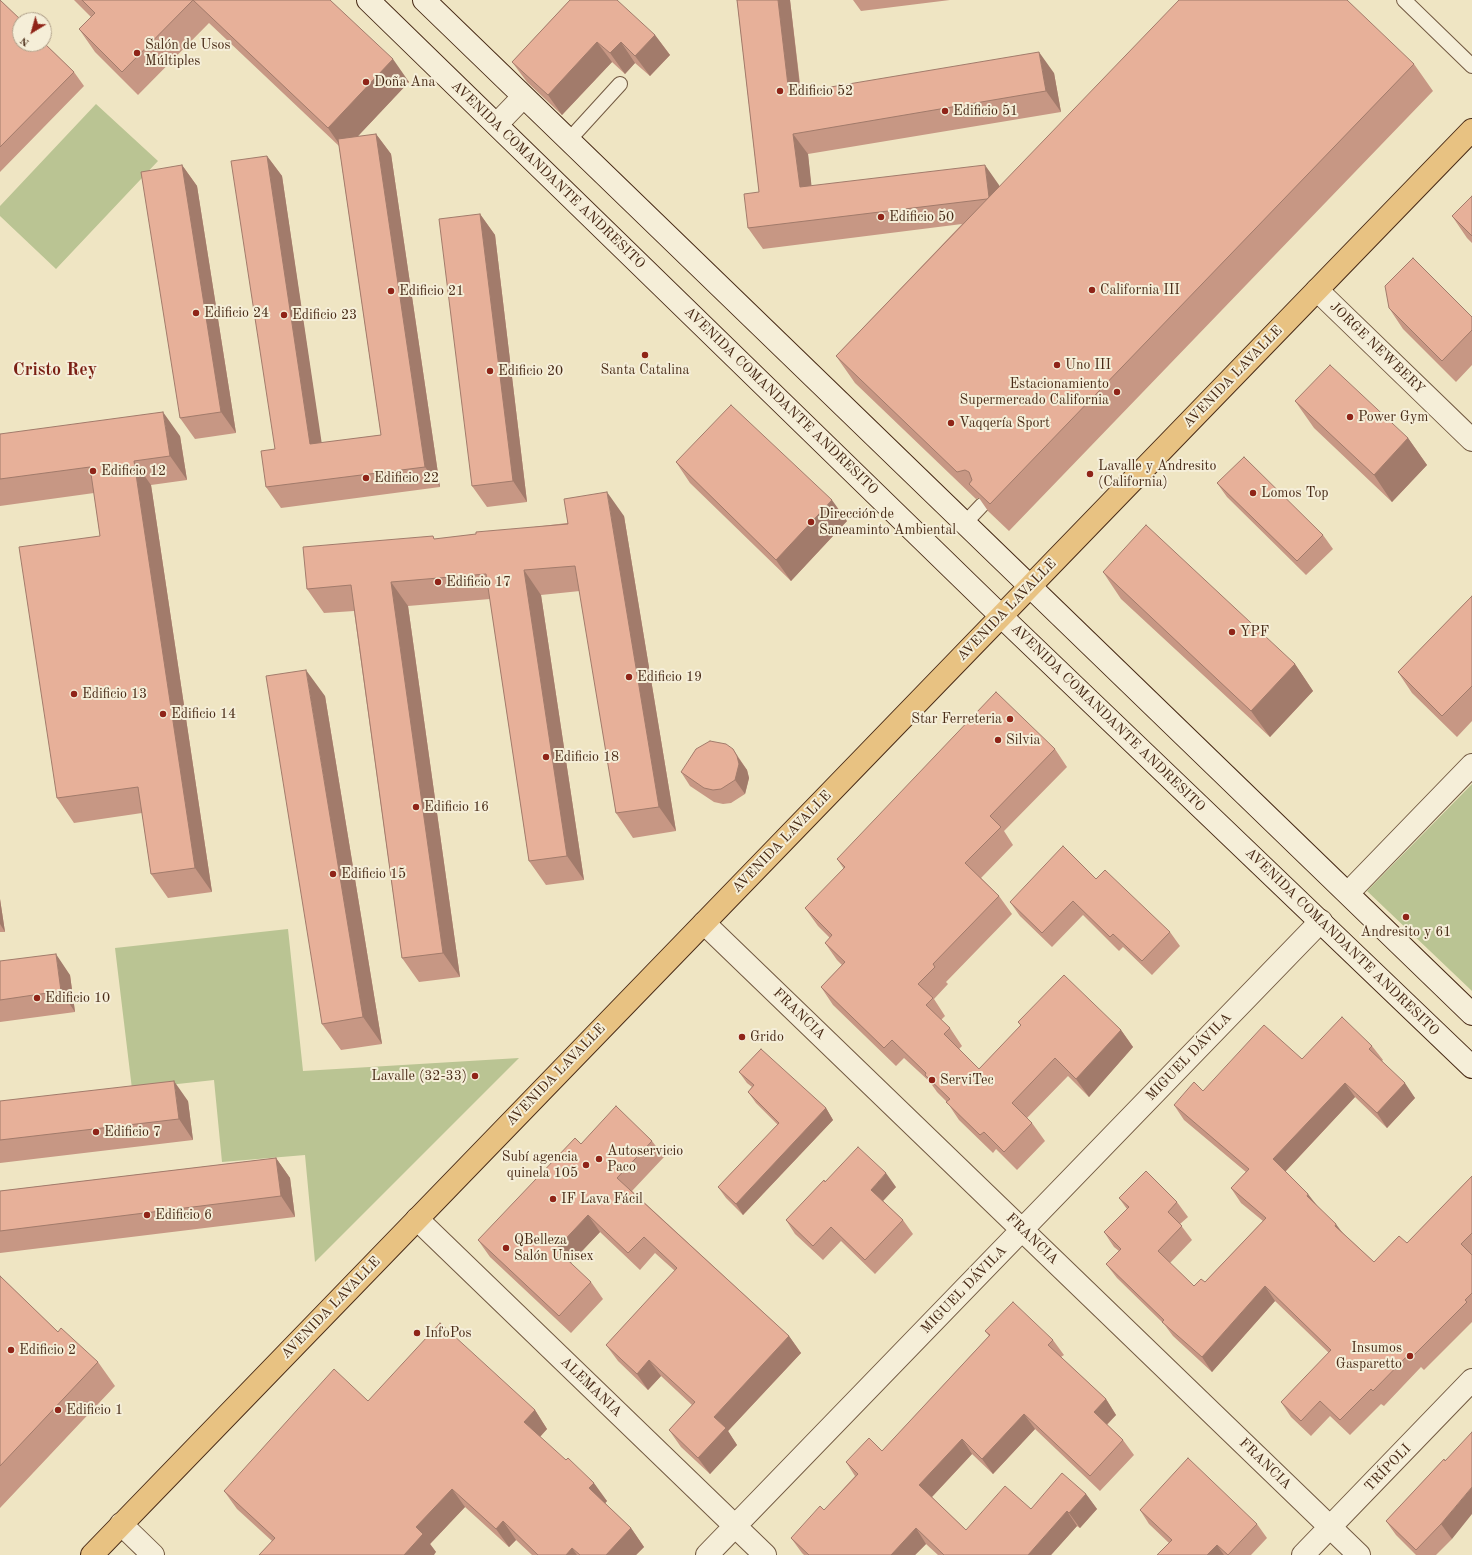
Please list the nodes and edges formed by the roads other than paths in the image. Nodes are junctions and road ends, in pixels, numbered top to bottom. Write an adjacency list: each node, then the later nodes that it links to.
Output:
1 (368, 0): 7 (street, AVENIDA COMANDANTE ANDRESITO)
2 (424, 0): 6 (street)
3 (1404, 0): 4 (lane)
4 (1472, 66)
5 (620, 84): 9 (lane)
6 (523, 97): 7 (street); 9 (street)
7 (497, 124): 15 (street, AVENIDA COMANDANTE ANDRESITO)
8 (1472, 130): 10 (main road, AVENIDA LAVALLE)
9 (568, 141): 13 (street)
10 (1317, 290): 11 (street, JORGE NEWBERY); 14 (main road, AVENIDA LAVALLE)
11 (1472, 440)
12 (982, 505): 13 (lane)
13 (965, 523): 14 (street)
14 (1030, 586): 15 (main road, AVENIDA LAVALLE); 17 (street)
15 (1001, 616): 18 (street, AVENIDA COMANDANTE ANDRESITO); 19 (main road, AVENIDA LAVALLE)
16 (1472, 765): 17 (street)
17 (1348, 893): 20 (street)
18 (1321, 921): 21 (street, AVENIDA COMANDANTE ANDRESITO); 23 (street, MIGUEL DÁVILA)
19 (704, 923): 22 (main road, AVENIDA LAVALLE); 23 (street, FRANCIA)
20 (1472, 1014)
21 (1472, 1067)
22 (417, 1219): 25 (main road, AVENIDA LAVALLE); 26 (street, ALEMANIA)
23 (1022, 1230): 26 (street, MIGUEL DÁVILA); 27 (street, FRANCIA)
24 (1472, 1380): 27 (street, TRÍPOLI)
25 (121, 1524): 28 (main road, AVENIDA LAVALLE); 29 (street)
26 (735, 1526): 30 (street, MIGUEL DÁVILA); 31 (street, ALEMANIA)
27 (1330, 1527): 32 (street, TRÍPOLI); 33 (street, FRANCIA)
28 (92, 1555)
29 (153, 1555)
30 (707, 1555)
31 (765, 1555)
32 (1303, 1555)
33 (1359, 1555)

